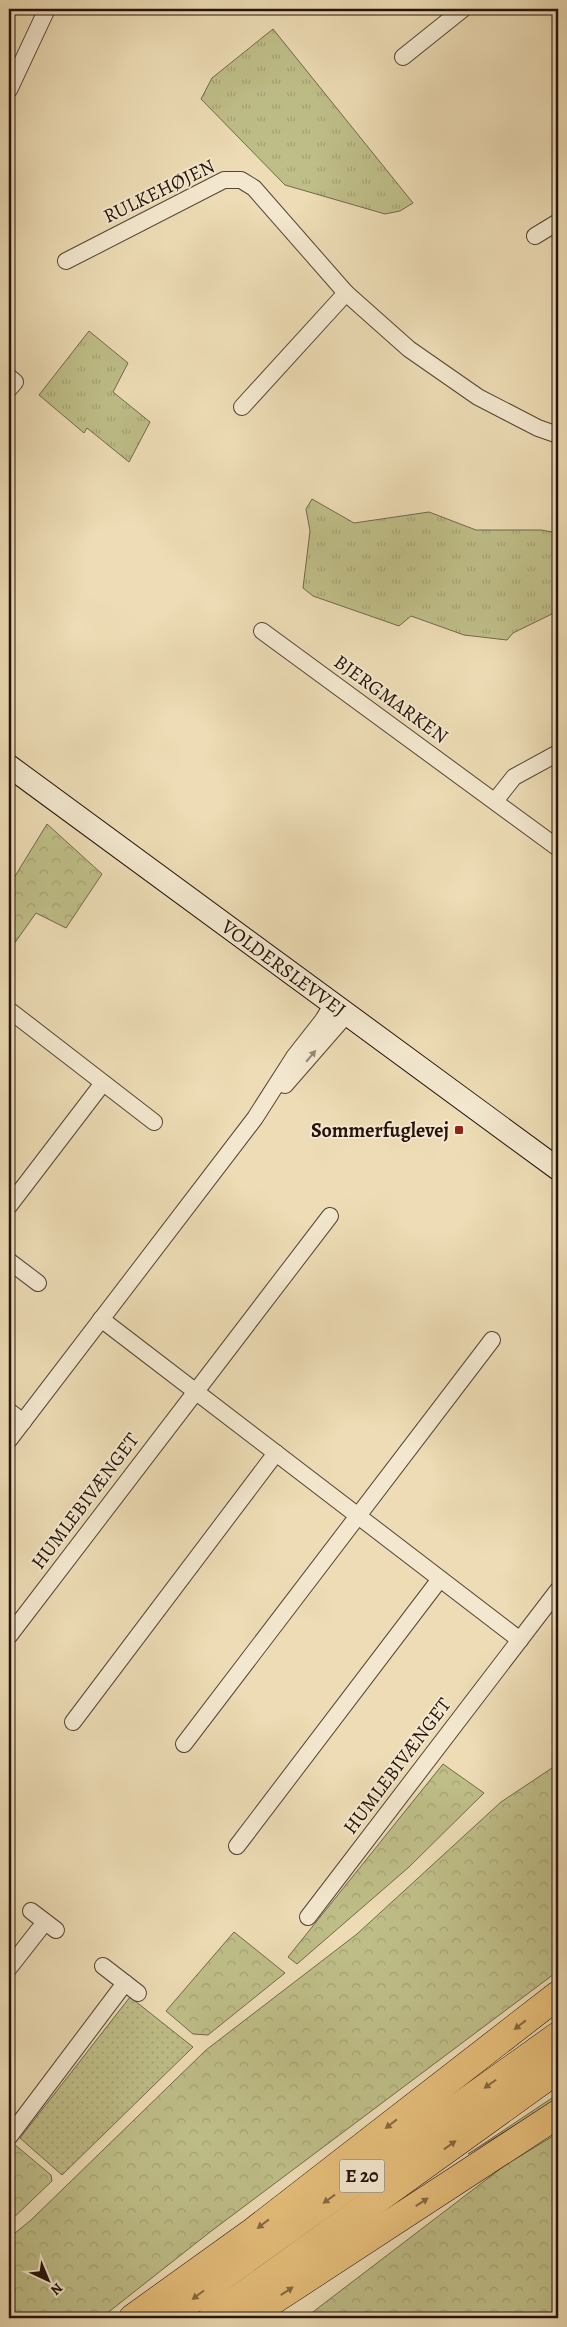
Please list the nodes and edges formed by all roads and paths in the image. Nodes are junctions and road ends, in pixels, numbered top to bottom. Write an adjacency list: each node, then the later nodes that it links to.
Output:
1 (47, 9): 4 (street)
2 (463, 9): 3 (street)
3 (403, 57)
4 (9, 90)
5 (558, 222): 6 (street)
6 (535, 236)
7 (66, 260): 8 (street, RULKEHØJEN)
8 (346, 293): 11 (street); 12 (street, RULKEHØJEN)
9 (9, 377): 10 (street)
10 (9, 389)
11 (242, 407)
12 (558, 435)
13 (262, 631): 16 (street, BJERGMARKEN)
14 (558, 753): 16 (street)
15 (9, 766): 19 (street, VOLDERSLEVVEJ)
16 (495, 801): 17 (street, BJERGMARKEN)
17 (558, 848)
18 (9, 1010): 20 (street)
19 (339, 1010): 22 (street, VOLDERSLEVVEJ); 27 (street)
20 (103, 1083): 21 (street); 23 (street)
21 (154, 1122)
22 (558, 1169)
23 (9, 1206)
24 (330, 1216): 29 (street, HUMLEBIVÆNGET)
25 (9, 1261): 26 (street)
26 (38, 1283)
27 (101, 1319): 29 (street); 31 (street)
28 (492, 1340): 34 (street)
29 (196, 1392): 33 (street); 37 (street, HUMLEBIVÆNGET)
30 (9, 1411): 31 (street)
31 (23, 1422): 32 (street)
32 (9, 1440)
33 (276, 1453): 34 (street); 39 (street)
34 (358, 1516): 35 (street); 40 (street)
35 (440, 1579): 38 (street); 41 (street)
36 (558, 1590): 38 (street, HUMLEBIVÆNGET)
37 (9, 1636)
38 (520, 1640): 43 (street, HUMLEBIVÆNGET)
39 (73, 1722)
40 (184, 1744)
41 (237, 1846)
42 (31, 1911): 45 (street)
43 (308, 1917)
44 (103, 1966): 50 (street)
45 (9, 1968)
46 (558, 1995): 51 (highway, one-way to 51)
47 (558, 2036): 52 (highway, E 20, one-way to 52)
48 (558, 2069): 53 (highway, E 20, one-way to 48)
49 (558, 2114): 54 (highway, E 20, one-way to 49)
50 (10, 2134)
51 (133, 2318)
52 (167, 2318)
53 (212, 2318)
54 (246, 2318)

